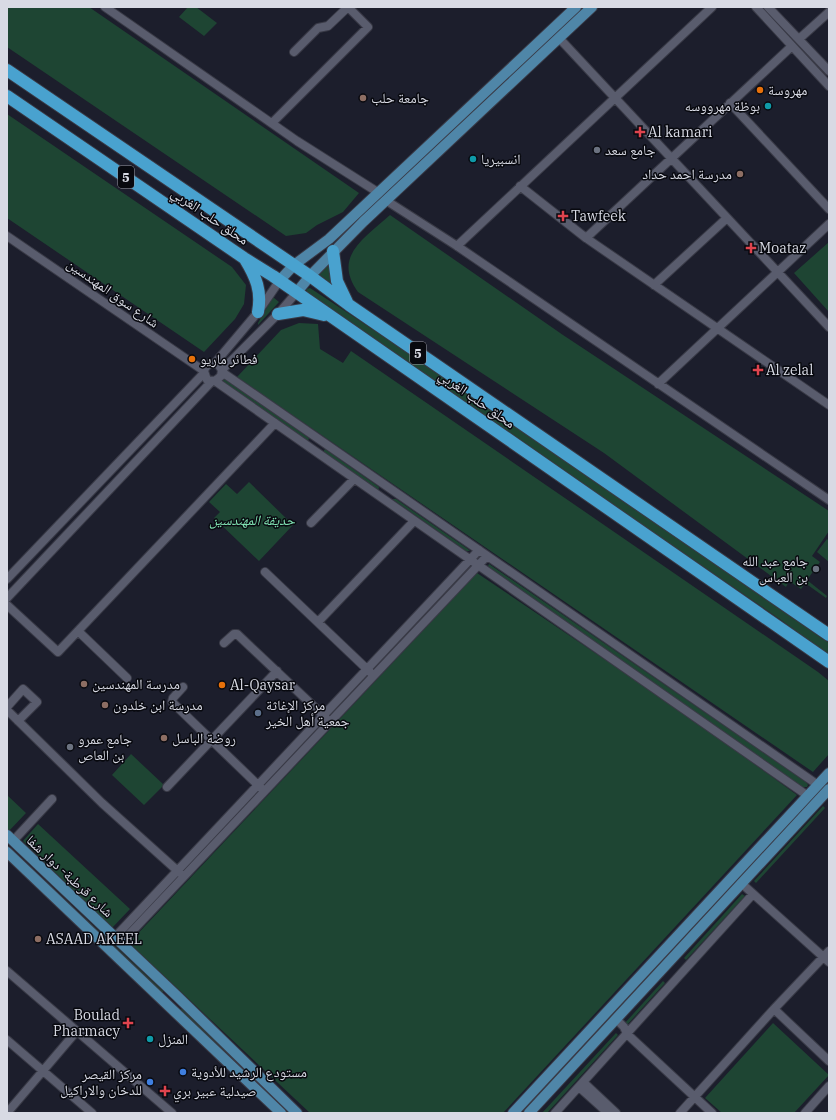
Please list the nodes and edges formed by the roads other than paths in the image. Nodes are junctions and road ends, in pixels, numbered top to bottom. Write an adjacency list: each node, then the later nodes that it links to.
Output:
1 (105, 7): 19 (street)
2 (348, 7): 12 (street); 19 (street)
3 (576, 7): 22 (main road)
4 (592, 7): 9 (main road)
5 (712, 7): 17 (street)
6 (756, 7): 11 (street)
7 (768, 7): 10 (street)
8 (829, 12): 10 (street)
9 (559, 38): 17 (street); 23 (main road)
10 (800, 39): 14 (street)
11 (792, 46): 15 (street); 18 (street)
12 (294, 52)
13 (7, 70): 32 (highway, محلق حلب الغربي / 5)
14 (829, 71)
15 (829, 86)
16 (7, 96): 31 (highway, محلق حلب الغربي / 5)
17 (615, 98): 20 (street); 21 (street)
18 (730, 103): 20 (street); 24 (street)
19 (272, 123): 22 (street)
20 (671, 158): 25 (street); 28 (street)
21 (520, 186): 28 (street); 29 (street)
22 (379, 193): 32 (main road)
23 (387, 201): 29 (street); 30 (main road)
24 (829, 209)
25 (727, 218): 33 (street); 36 (street)
26 (829, 224): 33 (street)
27 (7, 236): 46 (street, شارع سوق المهندسين)
28 (586, 238): 36 (street)
29 (457, 246): 48 (street)
30 (333, 251): 34 (main road); 38 (highway)
31 (244, 258): 35 (highway, محلق حلب الغربي / 5); 39 (highway)
32 (294, 265): 34 (highway, محلق حلب الغربي / 5); 35 (main road)
33 (778, 272): 42 (street); 43 (street)
34 (310, 276): 37 (main road); 38 (highway, محلق حلب الغربي / 5)
35 (280, 280): 37 (highway, محلق حلب الغربي / 5); 39 (street)
36 (654, 285): 43 (street)
37 (297, 292): 40 (street); 41 (highway, محلق حلب الغربي / 5)
38 (349, 305): 73 (highway, محلق حلب الغربي / 5)
39 (258, 312): 44 (street)
40 (278, 314): 41 (highway); 45 (street)
41 (332, 317): 75 (highway, محلق حلب الغربي / 5)
42 (829, 327)
43 (718, 328): 48 (street); 49 (street)
44 (215, 364): 45 (street); 46 (street)
45 (222, 371): 47 (street); 53 (street)
46 (204, 372): 47 (street); 51 (street)
47 (213, 381): 50 (street); 52 (street)
48 (658, 384): 58 (street)
49 (829, 405)
50 (275, 423): 54 (street); 72 (street)
51 (150, 430): 52 (street); 59 (street)
52 (159, 439): 60 (street)
53 (324, 443): 54 (street); 56 (street)
54 (317, 452): 55 (street)
55 (354, 479): 57 (street); 62 (street)
56 (392, 490): 57 (street); 63 (street)
57 (385, 500): 61 (street)
58 (829, 500)
59 (74, 509): 60 (street); 68 (street)
60 (83, 518): 69 (street)
61 (414, 521): 65 (street); 71 (street)
62 (311, 523)
63 (479, 550): 64 (street); 65 (street)
64 (486, 556): 66 (street); 87 (street)
65 (470, 560): 66 (street); 77 (street)
66 (478, 565): 77 (street); 91 (street)
67 (265, 572): 71 (street)
68 (7, 579)
69 (7, 598)
70 (7, 605): 72 (street)
71 (318, 622): 77 (street)
72 (78, 631): 78 (street)
73 (829, 636)
74 (224, 644): 76 (street)
75 (829, 662)
76 (277, 671): 81 (street); 84 (street)
77 (370, 672): 81 (street); 83 (street)
78 (128, 678)
79 (183, 687): 84 (street)
80 (7, 708): 82 (street); 82 (street)
81 (323, 715): 83 (street); 86 (street)
82 (18, 721): 95 (street)
83 (330, 721): 90 (street)
84 (211, 740): 86 (street); 88 (street)
85 (829, 773): 87 (main road)
86 (258, 785): 90 (street); 95 (street)
87 (818, 785): 91 (main road)
88 (167, 787)
89 (829, 789): 97 (main road)
90 (264, 791): 96 (street)
91 (808, 796): 119 (main road)
92 (52, 799): 93 (street)
93 (10, 838): 99 (main road, شارع قرطبة- دوار شفا)
94 (7, 852): 103 (main road)
95 (177, 871): 96 (street); 99 (street)
96 (183, 877): 99 (street)
97 (741, 883): 98 (street); 105 (main road)
98 (752, 894): 100 (street); 107 (street)
99 (118, 940): 102 (main road, شارع قرطبة- دوار شفا)
100 (827, 956): 104 (street)
101 (7, 971): 106 (street)
102 (177, 996): 103 (main road); 118 (main road, شارع قرطبة- دوار شفا)
103 (169, 1005): 117 (main road)
104 (774, 1009): 109 (street); 113 (street)
105 (616, 1019): 107 (street); 120 (main road)
106 (76, 1032): 110 (street); 116 (street)
107 (627, 1034): 111 (street); 113 (street)
108 (7, 1040): 110 (street)
109 (829, 1061)
110 (43, 1071): 114 (street); 115 (street)
111 (581, 1084): 121 (street); 122 (street); 123 (street)
112 (829, 1086): 126 (street)
113 (695, 1096): 124 (street); 125 (street)
114 (8, 1109)
115 (92, 1113)
116 (172, 1113)
117 (281, 1113)
118 (297, 1113)
119 (513, 1113)
120 (529, 1113)
121 (555, 1113)
122 (608, 1113)
123 (616, 1113)
124 (680, 1113)
125 (712, 1113)
126 (805, 1113)

